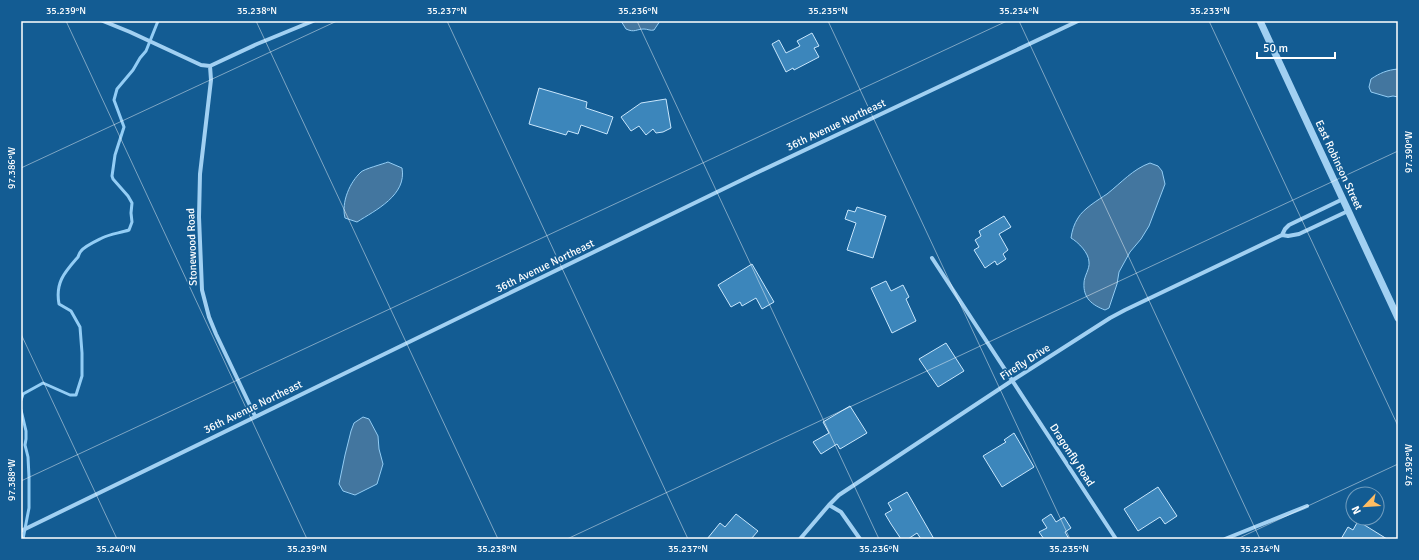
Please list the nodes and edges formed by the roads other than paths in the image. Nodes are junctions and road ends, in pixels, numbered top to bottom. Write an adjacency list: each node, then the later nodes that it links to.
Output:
1 (103, 21): 5 (street)
2 (313, 21): 5 (street)
3 (1078, 21): 12 (street, 36th Avenue Northeast)
4 (1260, 21): 6 (street, East Robinson Street)
5 (210, 66): 12 (street, Stonewood Road)
6 (1343, 199): 7 (street, East Robinson Street); 8 (street, Firefly Drive)
7 (1348, 211): 8 (street, Firefly Drive); 10 (street, East Robinson Street)
8 (1282, 235): 11 (street, Firefly Drive)
9 (932, 258): 11 (street, Dragonfly Road)
10 (1398, 318)
11 (1013, 380): 13 (street, Firefly Drive); 18 (street, Dragonfly Road)
12 (255, 416): 15 (street, 36th Avenue Northeast)
13 (828, 505): 16 (street, Firefly Drive); 17 (street)
14 (1307, 506): 19 (street)
15 (21, 531)
16 (800, 539)
17 (860, 539)
18 (1116, 539)
19 (1225, 539)

